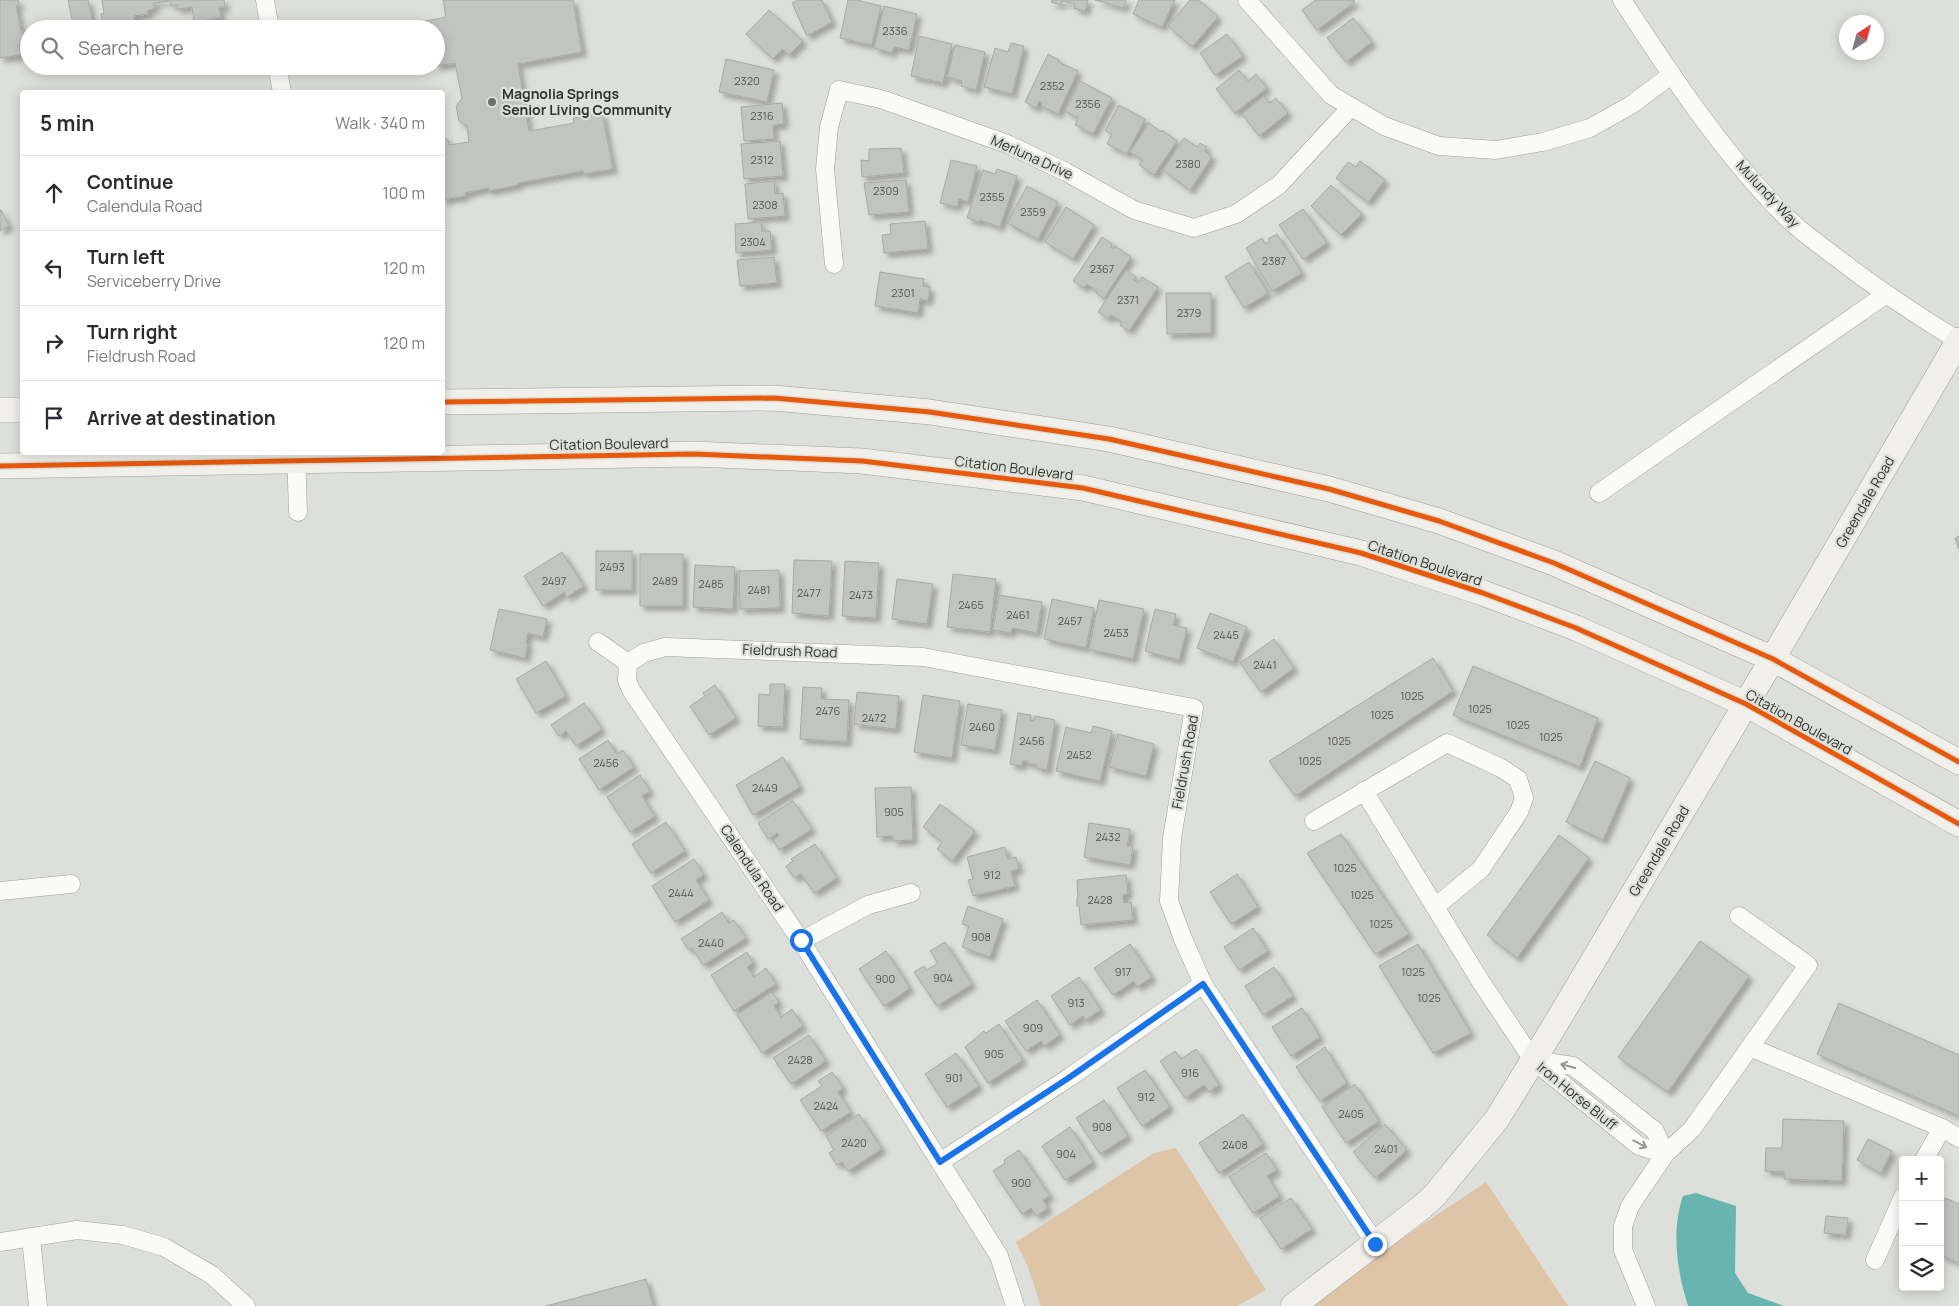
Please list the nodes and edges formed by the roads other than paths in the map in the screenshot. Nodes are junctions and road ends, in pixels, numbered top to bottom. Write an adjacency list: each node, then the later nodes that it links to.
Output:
1 (265, 0): 4 (street)
2 (1247, 0): 8 (street)
3 (1622, 0): 6 (street, Mulundy Way)
4 (268, 20)
5 (279, 75): 7 (street)
6 (1671, 75): 8 (street); 10 (street, Mulundy Way)
7 (282, 90)
8 (1351, 107): 9 (street, Merluna Drive)
9 (834, 264)
10 (1885, 295): 11 (street, Mulundy Way); 17 (street)
11 (1959, 341): 20 (main road, Greendale Road)
12 (445, 402): 20 (main road)
13 (0, 410): 14 (main road)
14 (20, 410)
15 (296, 456): 16 (main road, Citation Boulevard); 18 (street); 22 (main road, Citation Boulevard)
16 (0, 466)
17 (1599, 493)
18 (298, 512)
19 (598, 642): 21 (street)
20 (1773, 659): 22 (main road, Greendale Road); 23 (main road)
21 (628, 663): 32 (street, Calendula Road); 33 (street, Fieldrush Road)
22 (1746, 704): 26 (main road, Citation Boulevard); 35 (main road, Greendale Road)
23 (1959, 762)
24 (1364, 791): 25 (street); 30 (street, Iron Horse Bluff); 30 (street)
25 (1314, 821)
26 (1959, 824)
27 (71, 884): 28 (street)
28 (0, 891)
29 (911, 893): 32 (street)
30 (1435, 908): 35 (street, Iron Horse Bluff)
31 (1739, 916): 34 (street)
32 (801, 940): 40 (street, Calendula Road)
33 (1203, 984): 40 (street); 44 (street, Fieldrush Road)
34 (1750, 1046): 36 (street); 38 (street)
35 (1533, 1060): 38 (street, Iron Horse Bluff); 44 (main road, Greendale Road)
36 (1942, 1128): 37 (street); 39 (street)
37 (1959, 1138)
38 (1665, 1154): 50 (street)
39 (1926, 1156)
40 (940, 1162): 48 (street, Calendula Road)
41 (1901, 1201): 45 (street)
42 (31, 1238): 43 (street); 46 (street); 47 (street)
43 (0, 1242)
44 (1375, 1244): 49 (main road, Greendale Road)
45 (1875, 1260)
46 (38, 1306)
47 (246, 1306)
48 (1015, 1306)
49 (1293, 1306)
50 (1646, 1306)

